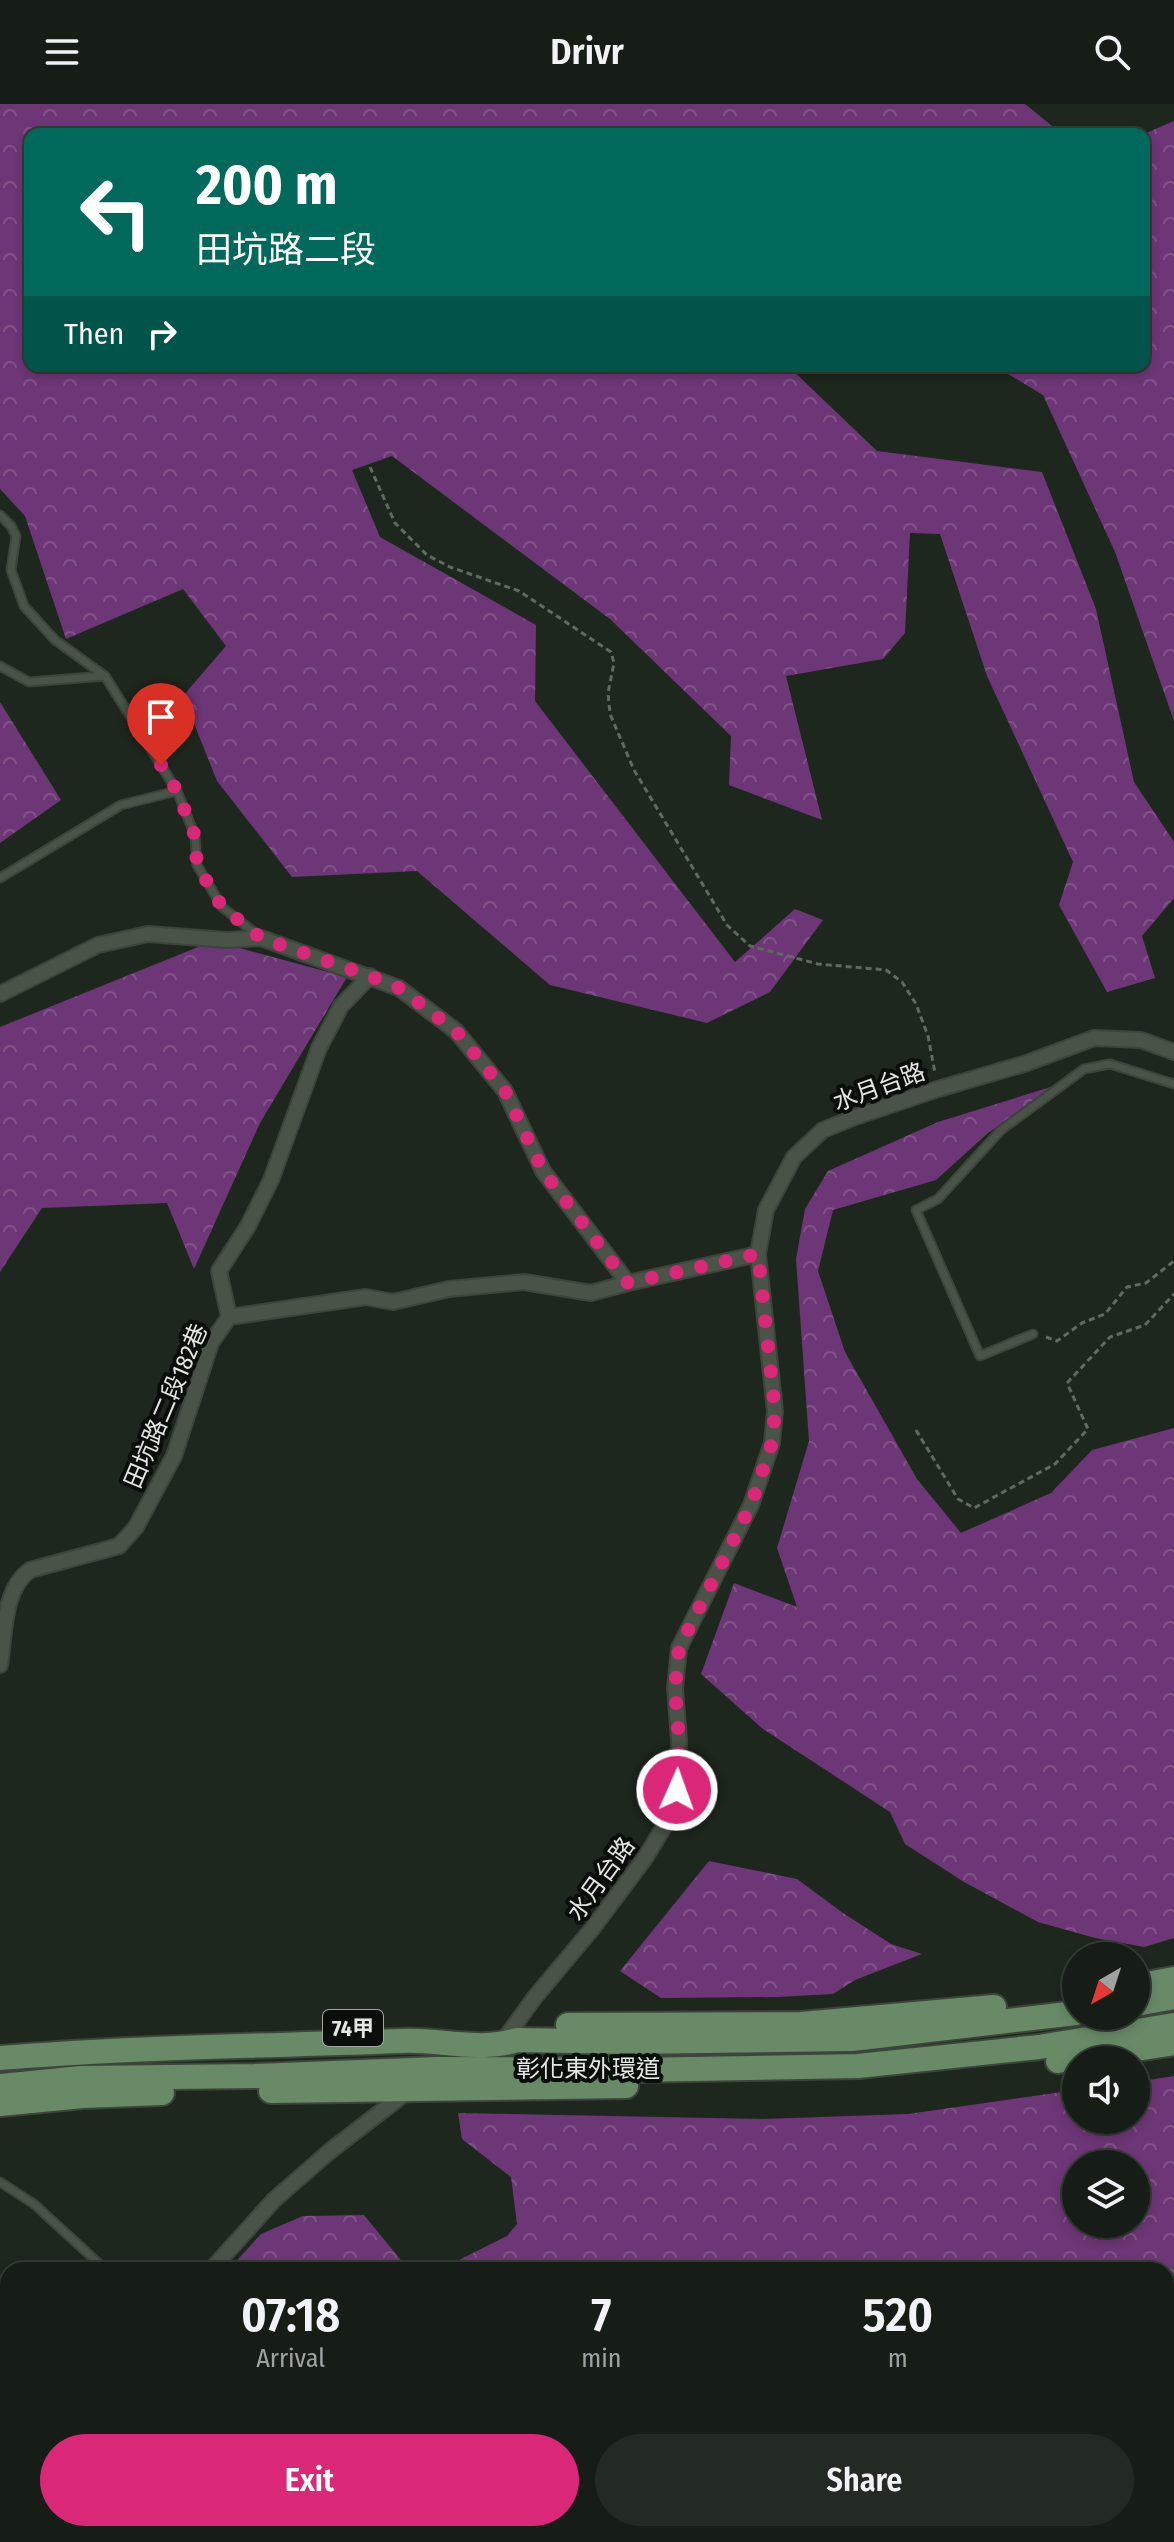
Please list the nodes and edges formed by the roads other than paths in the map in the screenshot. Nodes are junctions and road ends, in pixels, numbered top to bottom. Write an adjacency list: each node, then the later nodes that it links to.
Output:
1 (0, 515): 3 (lane)
2 (0, 666): 3 (lane)
3 (105, 676): 4 (lane)
4 (177, 791): 5 (lane); 6 (lane)
5 (0, 878)
6 (261, 938): 7 (street); 8 (street)
7 (370, 976): 12 (street); 13 (street, 田坑路二段182巷)
8 (0, 994)
9 (1174, 1052): 11 (street, 水月台路)
10 (1174, 1084): 14 (lane)
11 (758, 1254): 12 (street); 24 (street, 水月台路)
12 (628, 1283): 13 (street)
13 (229, 1317): 15 (street, 田坑路二段182巷)
14 (1033, 1334)
15 (0, 1665)
16 (1174, 1979): 17 (main road)
17 (1150, 1983)
18 (1174, 1997): 20 (main road)
19 (1062, 2001): 21 (main road, 74甲)
20 (1150, 2001)
21 (1030, 2011): 22 (main road, 彰化東外環道 / 74甲); 24 (main road, 彰化東外環道 / 74甲)
22 (1062, 2012)
23 (1174, 2025): 28 (main road, 彰化東外環道 / 74甲)
24 (505, 2038): 27 (main road, 彰化東外環道 / 74甲); 30 (street)
25 (0, 2042): 27 (main road, 74甲)
26 (1174, 2043): 28 (main road, 74甲)
27 (78, 2044): 29 (main road, 彰化東外環道 / 74甲)
28 (1041, 2055): 31 (main road, 彰化東外環道 / 74甲)
29 (0, 2058)
30 (437, 2069): 31 (main road, 彰化東外環道 / 74甲); 33 (main road, 彰化東外環道 / 74甲); 34 (street)
31 (632, 2078): 34 (main road, 74甲)
32 (0, 2086): 33 (main road, 彰化東外環道 / 74甲)
33 (82, 2087): 34 (main road, 74甲); 35 (main road, 74甲)
34 (410, 2089): 38 (street)
35 (0, 2104)
36 (0, 2182): 37 (lane)
37 (97, 2262)
38 (218, 2262)

